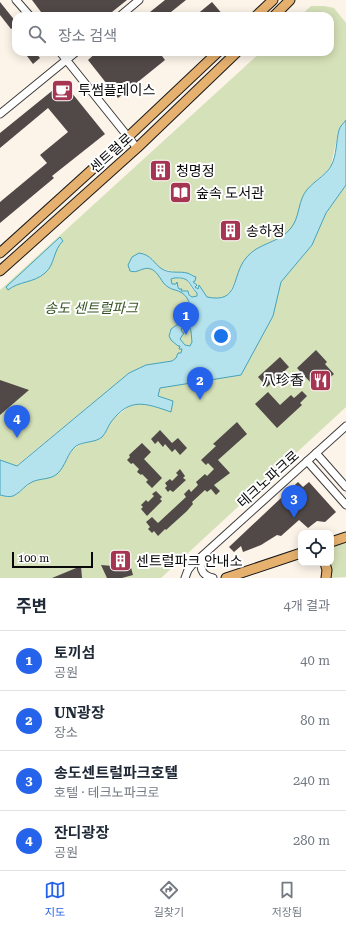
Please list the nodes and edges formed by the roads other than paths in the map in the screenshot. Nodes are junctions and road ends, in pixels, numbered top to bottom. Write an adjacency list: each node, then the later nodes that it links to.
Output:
1 (16, 0): 5 (street)
2 (139, 0): 6 (street)
3 (273, 0): 7 (main road)
4 (290, 0): 8 (main road)
5 (26, 12)
6 (125, 12)
7 (260, 12)
8 (278, 12)
9 (63, 56): 13 (street)
10 (71, 56): 13 (street)
11 (214, 56): 15 (main road, 센트럴로)
12 (233, 56): 16 (main road, 센트럴로)
13 (66, 60): 14 (street); 15 (street)
14 (0, 114)
15 (128, 137): 16 (street); 17 (main road, 센트럴로)
16 (137, 148): 18 (main road, 센트럴로)
17 (0, 253)
18 (0, 272)
19 (346, 426): 20 (street, 테크노파크로)
20 (316, 453): 21 (street, 테크노파크로); 22 (street)
21 (307, 461): 23 (street); 26 (street, 테크노파크로)
22 (346, 487)
23 (346, 505)
24 (346, 537): 25 (main road)
25 (334, 541)
26 (207, 552): 29 (street, 테크노파크로); 30 (street)
27 (298, 555): 31 (main road)
28 (325, 566): 32 (main road)
29 (185, 578)
30 (213, 578)
31 (225, 578)
32 (326, 578)

